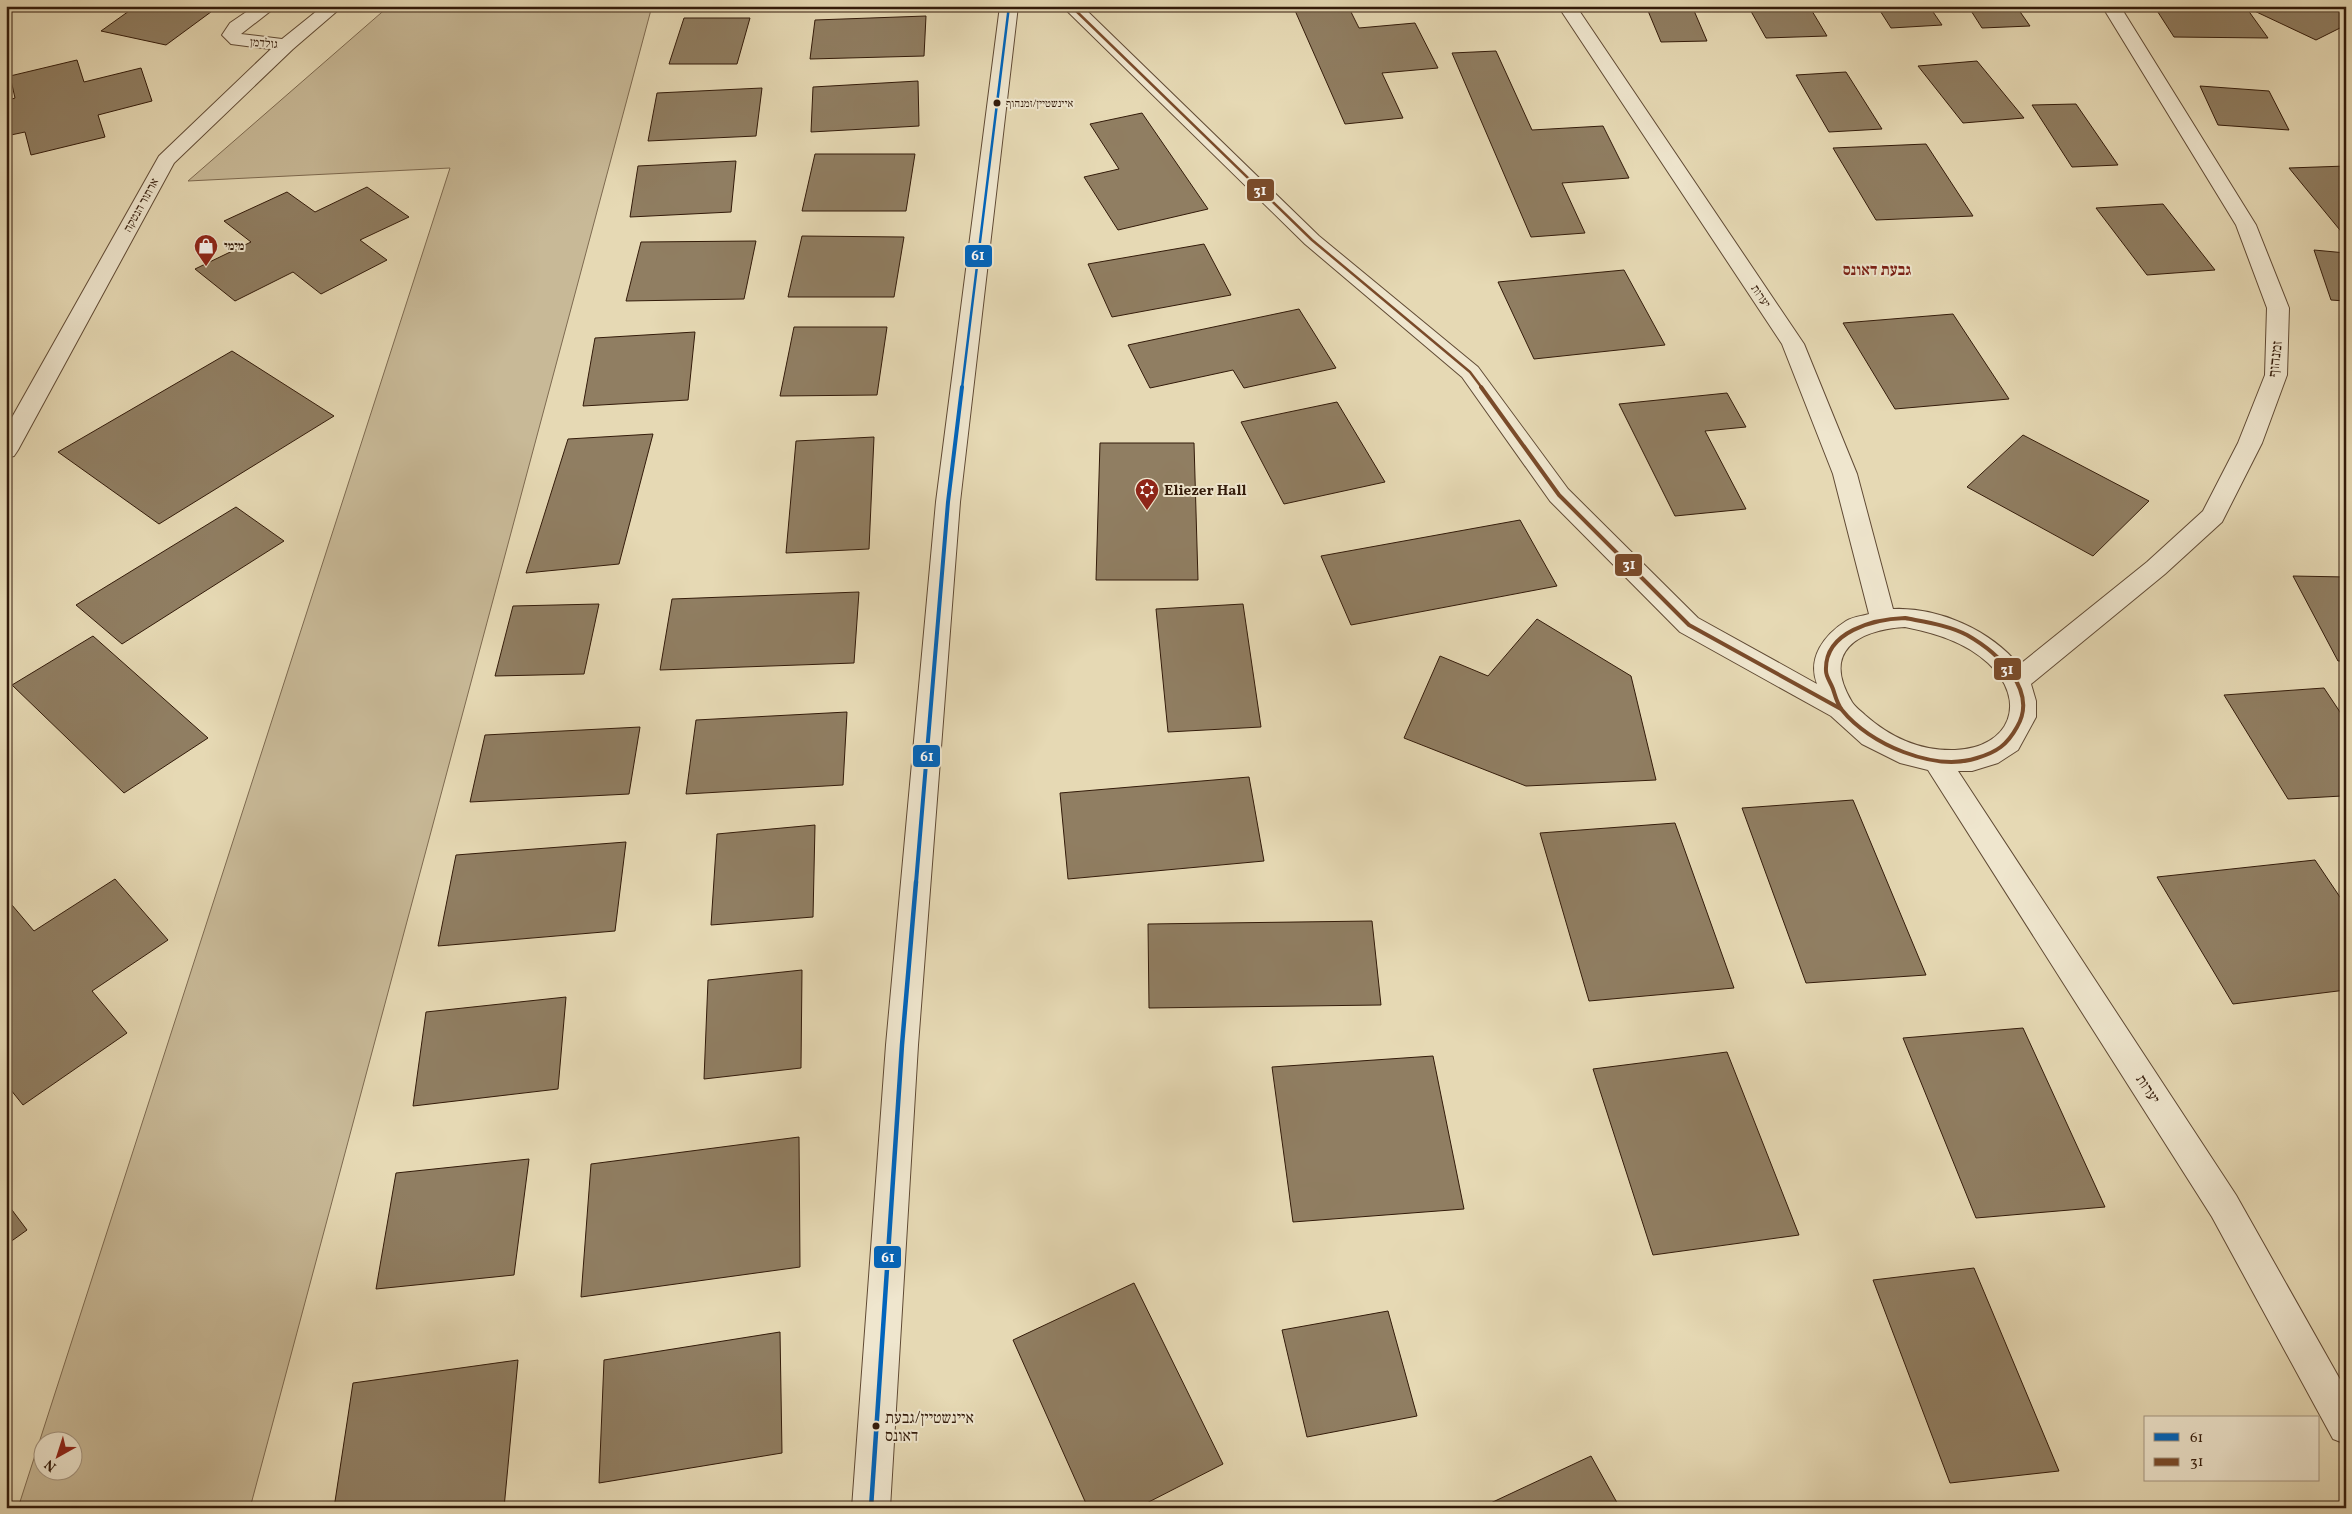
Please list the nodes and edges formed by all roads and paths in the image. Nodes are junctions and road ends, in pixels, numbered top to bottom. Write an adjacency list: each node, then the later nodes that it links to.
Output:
1 (268, 6): 7 (street, גולדמן)
2 (334, 6): 7 (street, ארתור הנטקה)
3 (1009, 6): 14 (street)
4 (1071, 6): 11 (street)
5 (1567, 6): 9 (street, יערות)
6 (2111, 6): 10 (street, זמנהוף)
7 (286, 44): 8 (street, ארתור הנטקה)
8 (6, 450)
9 (1883, 619): 10 (street); 11 (street)
10 (2017, 681): 12 (street)
11 (1841, 709): 12 (street)
12 (1937, 760): 13 (street, יערות)
13 (2346, 1426)
14 (871, 1508)

